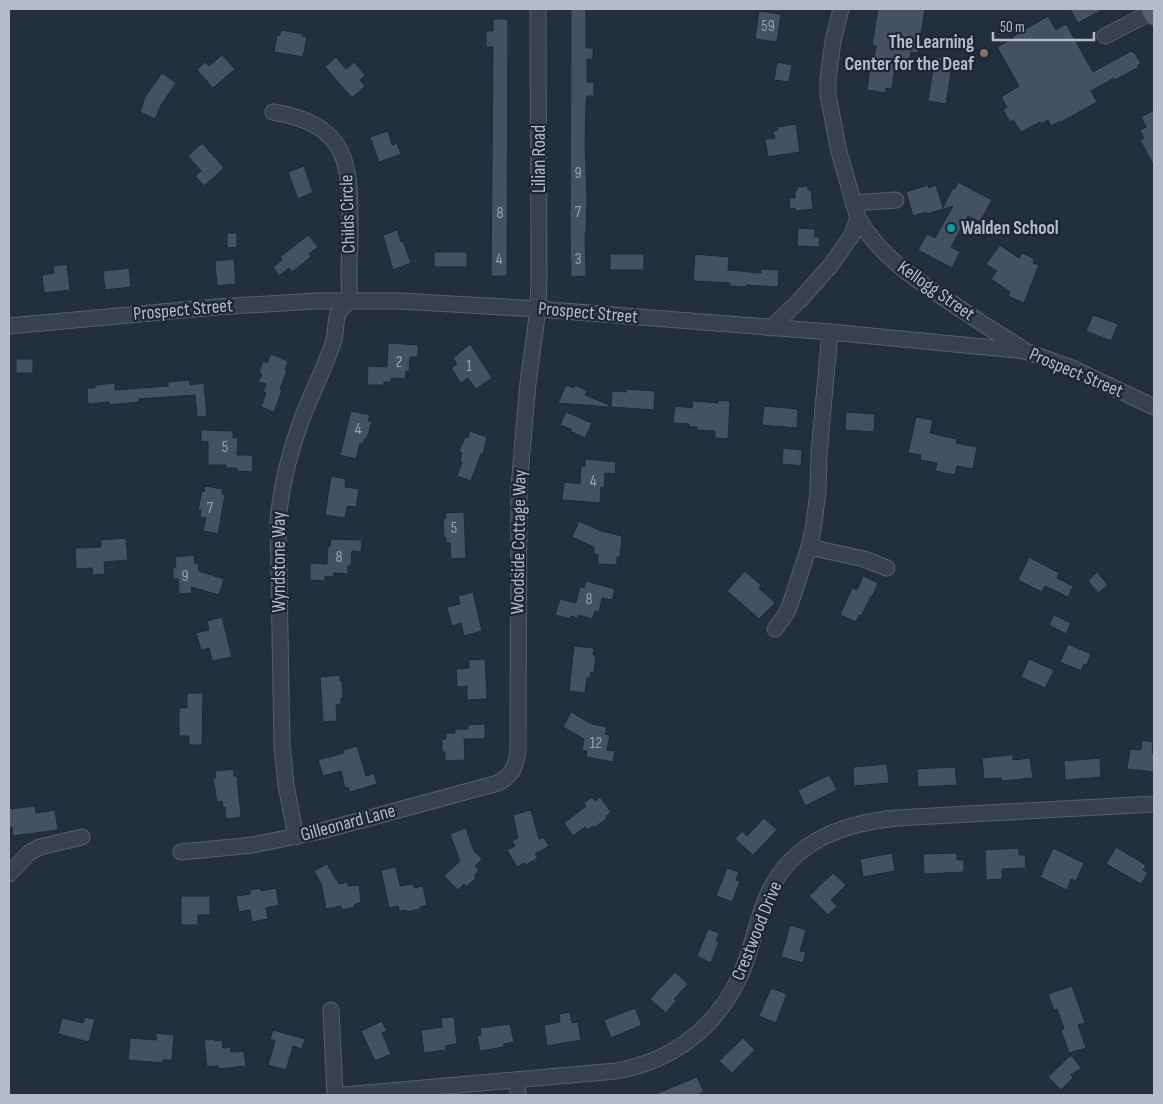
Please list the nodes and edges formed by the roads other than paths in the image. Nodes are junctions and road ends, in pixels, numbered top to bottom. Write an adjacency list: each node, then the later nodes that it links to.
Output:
1 (538, 9): 11 (street, Lilian Road)
2 (841, 9): 8 (street, Kellogg Street)
3 (1152, 12): 4 (street)
4 (1129, 15): 5 (street)
5 (1105, 36)
6 (273, 112): 10 (street, Childs Circle)
7 (896, 200): 8 (street)
8 (853, 203): 9 (street, Kellogg Street)
9 (858, 218): 13 (street); 15 (street, Kellogg Street)
10 (349, 300): 11 (street, Prospect Street); 12 (street, Prospect Street); 23 (street, Wyndstone Way)
11 (538, 309): 13 (street, Prospect Street); 20 (street, Woodside Cottage Way)
12 (9, 326)
13 (771, 328): 14 (street, Prospect Street)
14 (830, 332): 15 (street, Prospect Street); 17 (street)
15 (1025, 351): 16 (street, Prospect Street)
16 (1154, 407)
17 (809, 547): 18 (street); 19 (street)
18 (888, 568)
19 (775, 629)
20 (510, 775): 23 (street, Gilleonard Lane)
21 (1154, 804): 27 (street, Crestwood Drive)
22 (82, 837): 25 (street)
23 (296, 837): 24 (street, Gilleonard Lane)
24 (181, 852)
25 (9, 874)
26 (331, 1010): 28 (street)
27 (517, 1080): 29 (street, Crestwood Drive); 30 (street)
28 (335, 1095)
29 (344, 1095)
30 (518, 1095)

